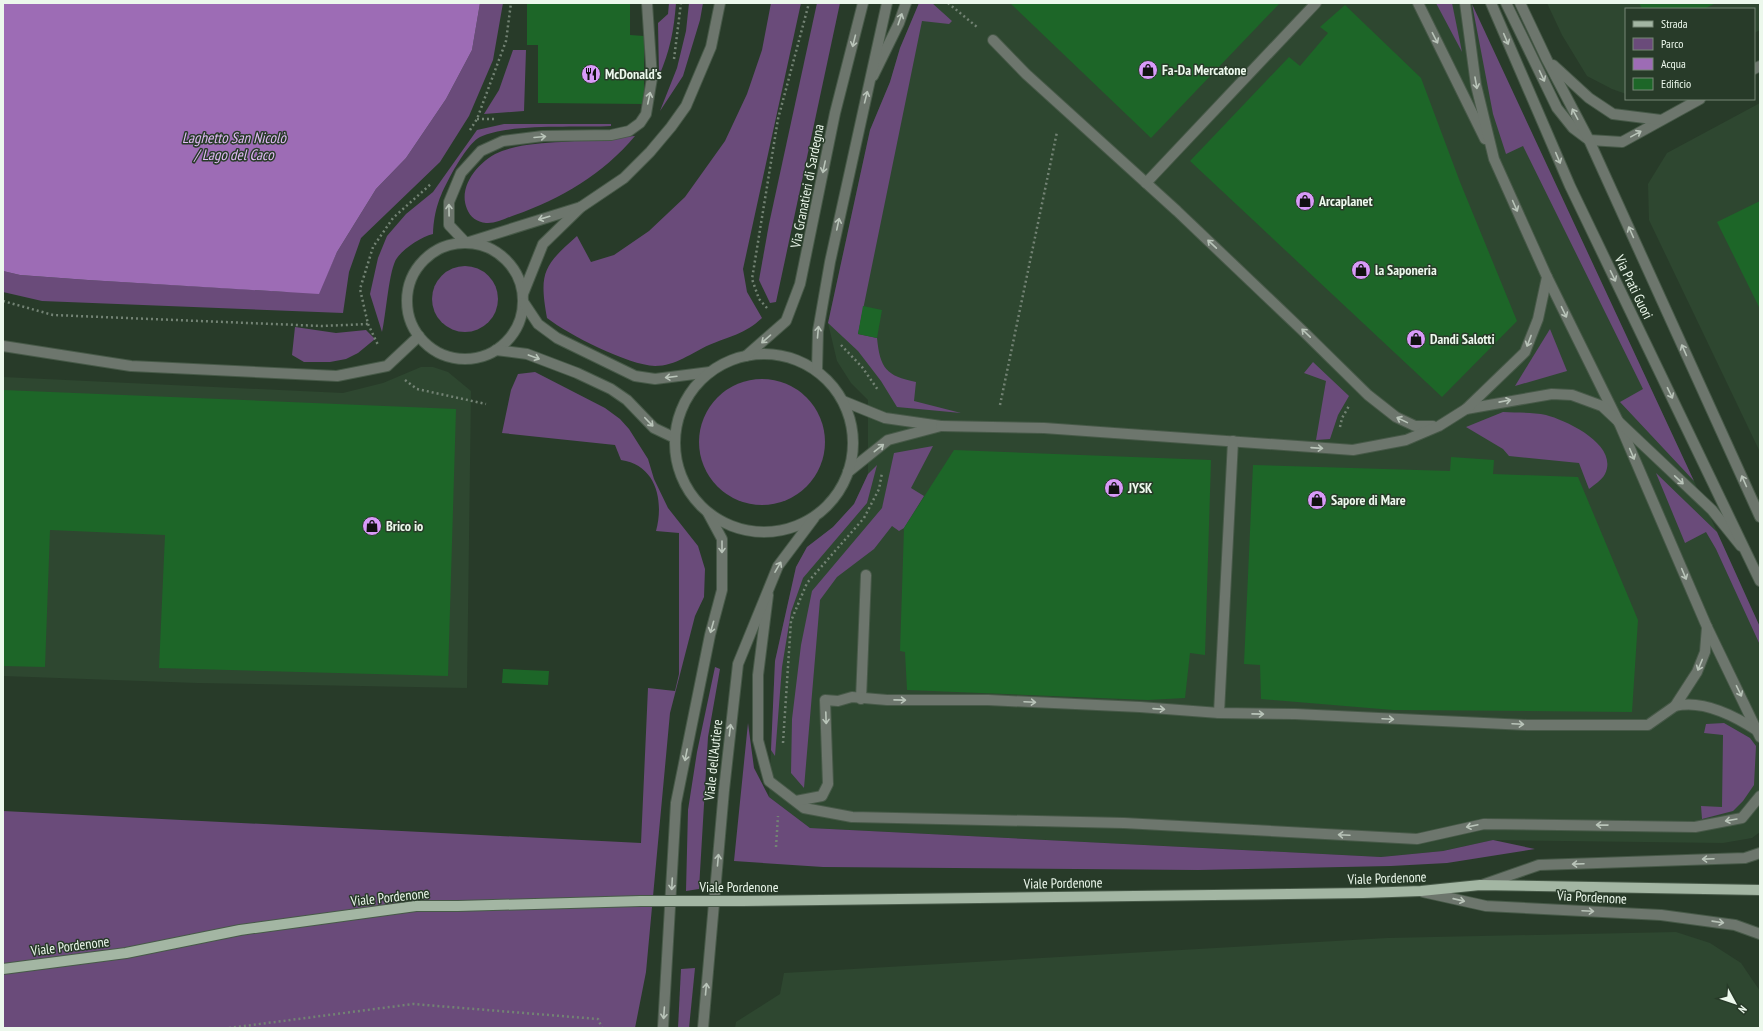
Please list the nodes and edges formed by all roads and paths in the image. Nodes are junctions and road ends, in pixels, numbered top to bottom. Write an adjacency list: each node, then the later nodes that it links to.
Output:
1 (511, 3): 22 (path)
2 (647, 3): 31 (street, one-way to 2)
3 (682, 3): 18 (path)
4 (720, 3): 30 (street)
5 (808, 3): 35 (path)
6 (863, 3): 41 (street, Via Granatieri di Sardegna, one-way to 41)
7 (887, 3): 19 (street)
8 (906, 3): 19 (street, one-way to 8)
9 (948, 3): 16 (path)
10 (1316, 3): 29 (street)
11 (1418, 3): 27 (street, one-way to 27)
12 (1465, 3): 27 (street, one-way to 27)
13 (1491, 3): 62 (street, Via Prati Guori, one-way to 62)
14 (1506, 3): 26 (street, one-way to 26)
15 (1520, 3): 17 (street, Via Prati Guori)
16 (993, 40): 21 (street)
17 (1547, 60): 24 (street); 26 (street, Via Prati Guori, one-way to 17)
18 (673, 64)
19 (871, 79): 43 (street, one-way to 19)
20 (1698, 100): 24 (street)
21 (1067, 111): 29 (street); 53 (path)
22 (477, 119): 23 (path); 25 (path)
23 (500, 119)
24 (1661, 120): 26 (street, one-way to 24)
25 (469, 132)
26 (1589, 140): 61 (street, Via Prati Guori, one-way to 26)
27 (1494, 159): 32 (street, one-way to 32)
28 (436, 179): 36 (path)
29 (1146, 183): 45 (street, one-way to 29)
30 (581, 207): 31 (street, one-way to 31); 33 (street)
31 (466, 243): 33 (street); 37 (street)
32 (1547, 277): 49 (street, one-way to 49); 50 (street, one-way to 50)
33 (523, 299): 40 (street); 44 (street, one-way to 33)
34 (3, 301): 36 (path)
35 (769, 310)
36 (368, 324): 42 (path)
37 (419, 336): 40 (street); 42 (street)
38 (836, 340): 46 (path)
39 (3, 346): 42 (street)
40 (496, 350): 54 (street, one-way to 54)
41 (746, 356): 43 (street, Via Granatieri di Sardegna); 44 (street, Via Granatieri di Sardegna)
42 (387, 366): 48 (path)
43 (817, 371): 47 (street, Via Granatieri di Sardegna)
44 (710, 372): 54 (street, Via Granatieri di Sardegna)
45 (1362, 389): 52 (street, one-way to 45); 56 (path)
46 (880, 395)
47 (843, 401): 51 (street); 58 (street, Via Granatieri di Sardegna)
48 (486, 404)
49 (1466, 409): 50 (street, one-way to 50); 52 (street)
50 (1620, 425): 62 (street, one-way to 62); 66 (street, one-way to 66)
51 (941, 426): 53 (street); 58 (street, one-way to 51)
52 (1439, 426): 56 (street)
53 (995, 427): 55 (street)
54 (675, 438): 59 (street, Via Granatieri di Sardegna)
55 (1233, 441): 56 (street, one-way to 56); 69 (street)
56 (1334, 449)
57 (884, 467): 71 (path)
58 (848, 472): 60 (street, Via Granatieri di Sardegna)
59 (707, 512): 60 (street, Via Granatieri di Sardegna); 84 (street, Viale dell'Autiere, one-way to 84)
60 (816, 515): 65 (street, Viale dell'Autiere, one-way to 60)
61 (1760, 517)
62 (1748, 553): 64 (street, Via Prati Guori)
63 (866, 576): 67 (street)
64 (1760, 581)
65 (768, 587): 72 (street); 85 (street, Viale dell'Autiere, one-way to 65)
66 (1707, 627): 68 (street, one-way to 68); 70 (street, one-way to 70)
67 (861, 699): 69 (street, one-way to 69); 74 (street, one-way to 74)
68 (1675, 706): 69 (street, one-way to 68); 70 (street)
69 (1219, 713)
70 (1759, 734)
71 (783, 750)
72 (780, 789): 74 (street); 75 (path)
73 (1760, 796): 74 (street, one-way to 74)
74 (796, 802)
75 (776, 847)
76 (1760, 853): 77 (street, Viale Pordenone, one-way to 77)
77 (1480, 885): 78 (main road, Viale Pordenone); 79 (main road, Viale Pordenone)
78 (1760, 890)
79 (1421, 891): 80 (street, Via Pordenone, one-way to 80); 81 (main road, Viale Pordenone, bridge)
80 (1760, 934)
81 (3, 969)
82 (229, 1028): 83 (path)
83 (602, 1028)
84 (663, 1028)
85 (703, 1028)

